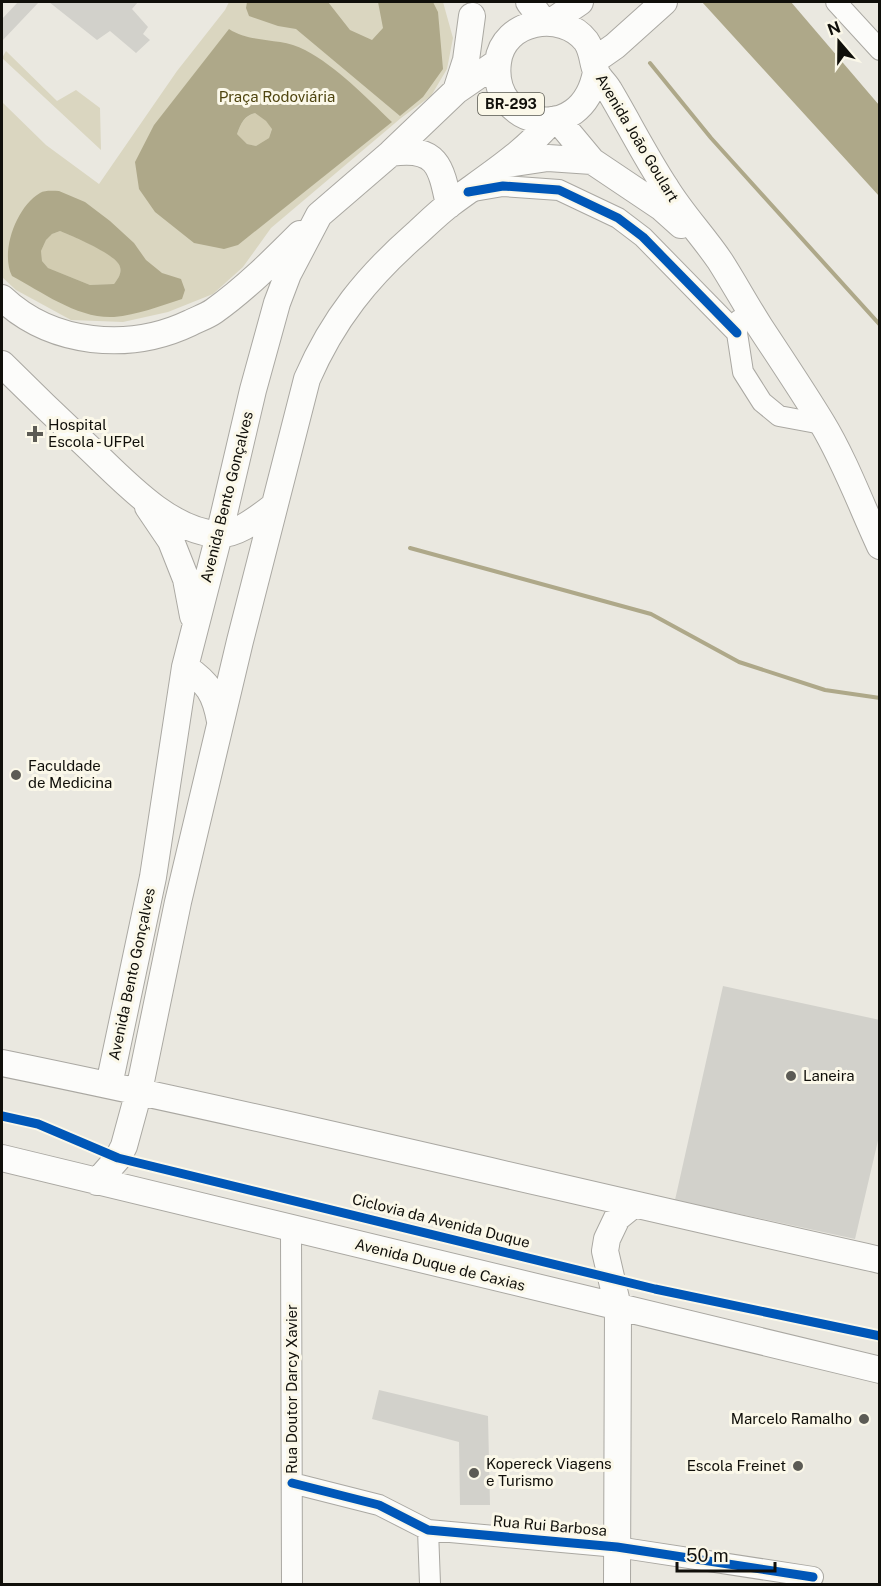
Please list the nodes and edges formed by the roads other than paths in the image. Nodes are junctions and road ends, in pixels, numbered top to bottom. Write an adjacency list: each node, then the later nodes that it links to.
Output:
1 (580, 2): 5 (main road, Avenida Bento Gonçalves)
2 (836, 2): 6 (street)
3 (659, 6): 8 (main road)
4 (468, 9): 7 (main road, BR-293); 9 (main road)
5 (541, 15): 7 (main road, Avenida Bento Gonçalves); 8 (main road, Avenida João Goulart / BR-293)
6 (879, 50)
7 (498, 59): 9 (main road, Avenida Bento Gonçalves); 10 (main road, BR-293)
8 (595, 66): 10 (main road, Avenida Bento Gonçalves); 16 (main road, Avenida João Goulart / BR-293)
9 (456, 92): 11 (main road, Avenida Bento Gonçalves)
10 (554, 120): 12 (main road, Avenida João Goulart / BR-293); 13 (main road, Avenida Bento Gonçalves)
11 (391, 153): 14 (main road); 15 (main road, Avenida Bento Gonçalves)
12 (592, 161): 13 (main road); 16 (main road, Avenida João Goulart / BR-293)
13 (502, 166): 14 (main road, Avenida Bento Gonçalves)
14 (459, 198): 19 (street); 23 (main road, Avenida Bento Gonçalves)
15 (319, 214): 17 (main road); 24 (main road, Avenida Bento Gonçalves)
16 (718, 260): 18 (main road, Avenida João Goulart / BR-293)
17 (2, 298)
18 (743, 299): 19 (street); 21 (main road, Avenida João Goulart / BR-293)
19 (737, 333): 21 (street)
20 (2, 364): 22 (main road)
21 (822, 424): 25 (main road, Avenida João Goulart / BR-293)
22 (141, 497): 24 (main road); 26 (main road)
23 (274, 506): 24 (main road); 27 (main road, Avenida Bento Gonçalves)
24 (219, 535): 26 (main road, Avenida Bento Gonçalves)
25 (879, 546)
26 (194, 625): 28 (main road, Avenida Bento Gonçalves)
27 (240, 641): 28 (main road); 29 (main road, Avenida Bento Gonçalves)
28 (185, 667): 29 (main road); 31 (main road, Avenida Bento Gonçalves)
29 (220, 724): 32 (main road, Avenida Bento Gonçalves)
30 (2, 1063): 31 (main road)
31 (102, 1084): 32 (main road); 33 (main road)
32 (139, 1091): 33 (main road, Avenida Bento Gonçalves); 36 (main road)
33 (129, 1127): 35 (main road, Avenida Bento Gonçalves)
34 (2, 1158): 35 (main road, Avenida Duque de Caxias)
35 (97, 1182): 37 (main road, Avenida Duque de Caxias)
36 (633, 1205): 38 (main road); 39 (main road)
37 (291, 1229): 39 (main road, Avenida Duque de Caxias); 41 (street, Rua Doutor Darcy Xavier)
38 (879, 1260)
39 (618, 1307): 40 (main road, Avenida Duque de Caxias); 43 (main road)
40 (879, 1370)
41 (292, 1483): 42 (street, Rua Rui Barbosa); 45 (street, Rua Doutor Darcy Xavier)
42 (428, 1530): 43 (street, Rua Rui Barbosa); 46 (street)
43 (617, 1547): 44 (street, Rua Rui Barbosa); 47 (main road)
44 (813, 1577)
45 (292, 1584)
46 (429, 1584)
47 (617, 1584)

